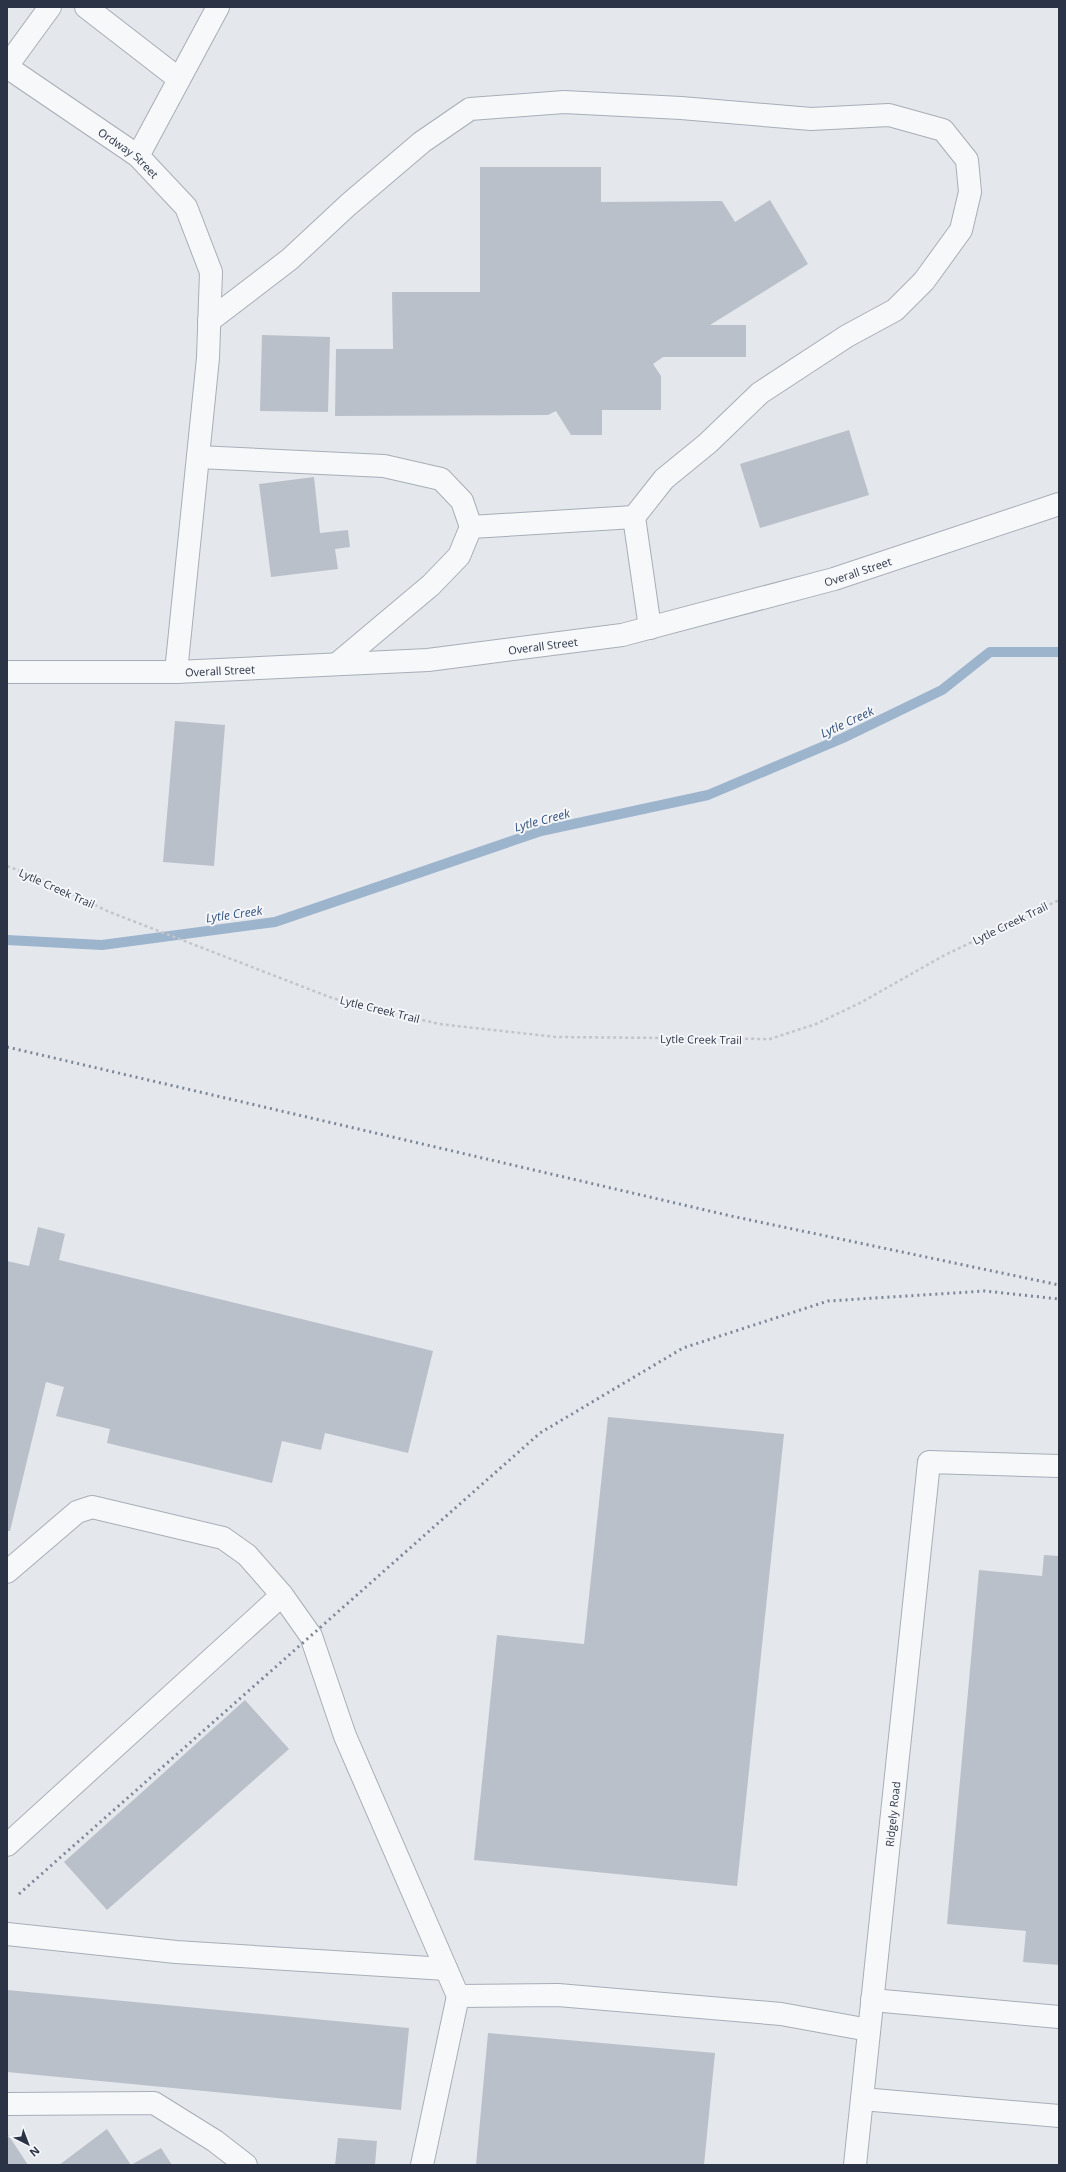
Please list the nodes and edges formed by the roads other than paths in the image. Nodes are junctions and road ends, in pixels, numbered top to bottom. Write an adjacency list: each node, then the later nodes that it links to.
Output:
1 (50, 7): 4 (street)
2 (86, 7): 5 (street)
3 (218, 7): 5 (street)
4 (7, 67): 6 (street, Ordway Street)
5 (179, 79): 6 (street)
6 (138, 156): 7 (street, Ordway Street)
7 (209, 321): 8 (street); 10 (street)
8 (198, 457): 11 (street); 15 (street)
9 (1059, 504): 12 (street, Overall Street)
10 (634, 517): 11 (street); 12 (street)
11 (471, 527): 13 (street)
12 (650, 628): 13 (street, Overall Street)
13 (337, 664): 15 (street, Overall Street)
14 (7, 672): 15 (street, Overall Street)
15 (176, 672)
16 (1059, 1466): 23 (street, Ridgely Road)
17 (7, 1572): 18 (street)
18 (282, 1595): 19 (street); 21 (street)
19 (7, 1845)
20 (7, 1934): 21 (street)
21 (446, 1969): 22 (street)
22 (458, 1996): 25 (street); 30 (street)
23 (872, 2000): 24 (street); 25 (street, Ridgely Road)
24 (1059, 2017)
25 (869, 2030): 26 (street, Ridgely Road)
26 (862, 2099): 28 (street); 31 (street, Ridgely Road)
27 (7, 2104): 29 (street)
28 (1059, 2116)
29 (246, 2165)
30 (422, 2165)
31 (855, 2165)

